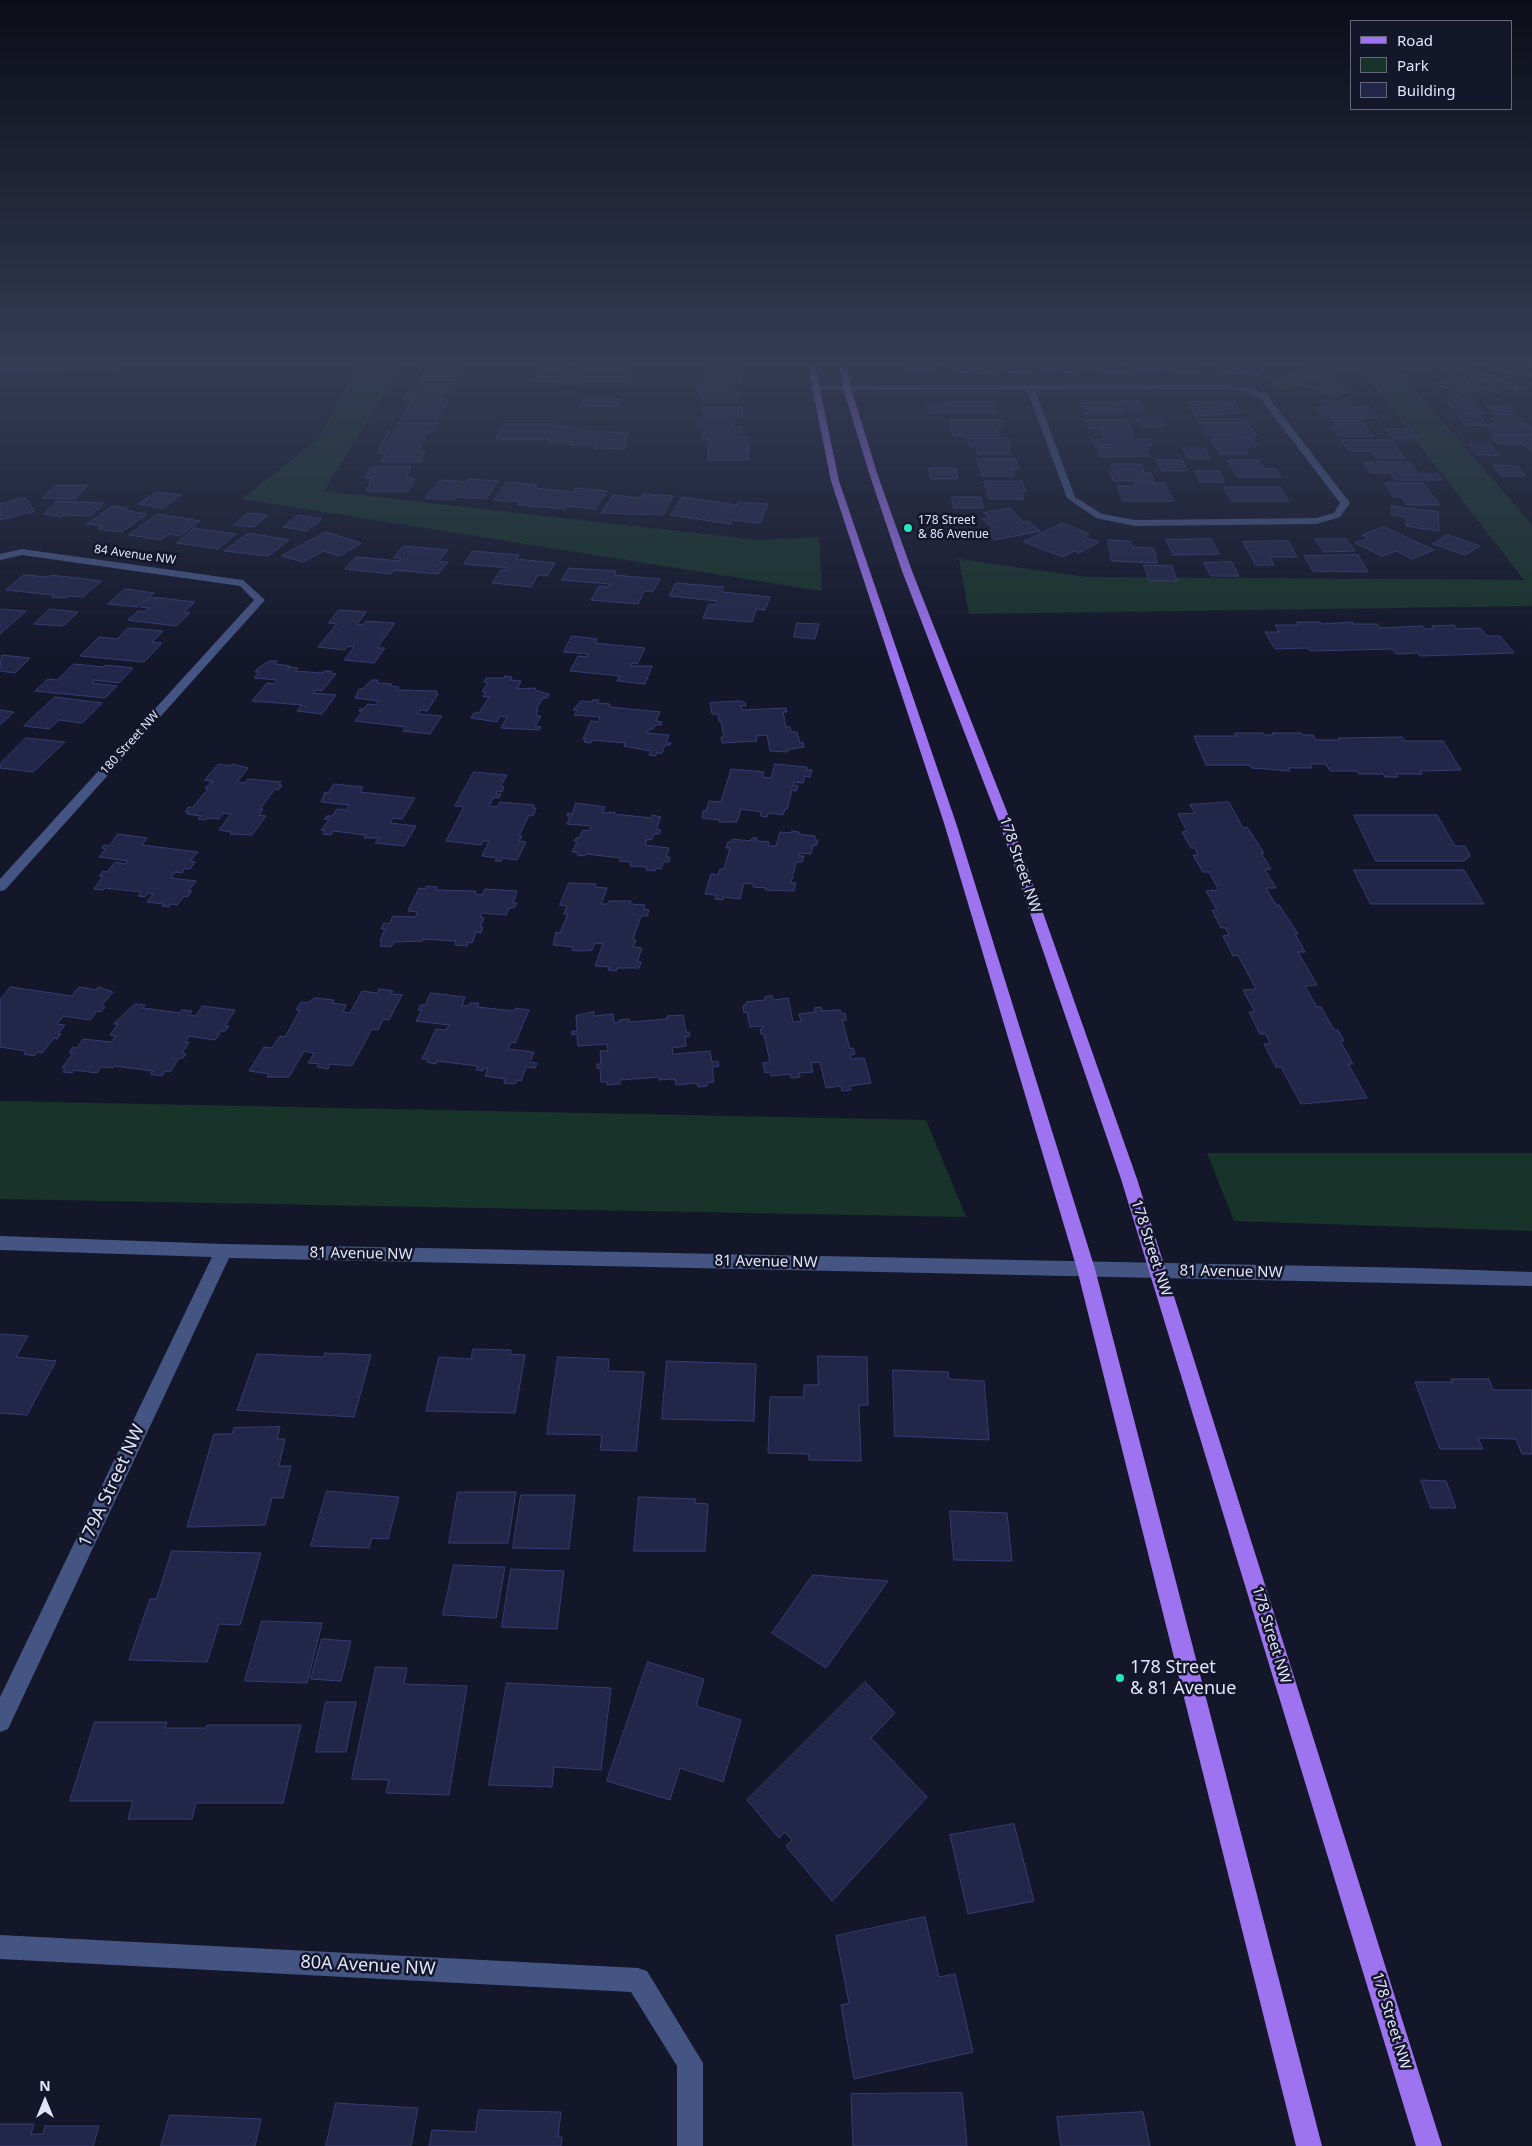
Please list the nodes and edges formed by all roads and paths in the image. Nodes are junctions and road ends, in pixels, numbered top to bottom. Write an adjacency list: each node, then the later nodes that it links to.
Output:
1 (831, 461): 10 (main road)
2 (869, 461): 11 (main road, 178 Street NW)
3 (1057, 461): 4 (street)
4 (1312, 461)
5 (0, 557): 6 (street, 84 Avenue NW)
6 (260, 600): 7 (street, 180 Street NW)
7 (0, 887)
8 (0, 1243): 9 (street, 81 Avenue NW)
9 (224, 1251): 10 (street, 81 Avenue NW); 13 (street, 179A Street NW)
10 (1086, 1269): 11 (street, 81 Avenue NW); 16 (main road)
11 (1158, 1271): 12 (street, 81 Avenue NW); 17 (main road, 178 Street NW)
12 (1532, 1279)
13 (0, 1721)
14 (0, 1947): 15 (street, 80A Avenue NW)
15 (690, 2146)
16 (1309, 2146)
17 (1429, 2146)

